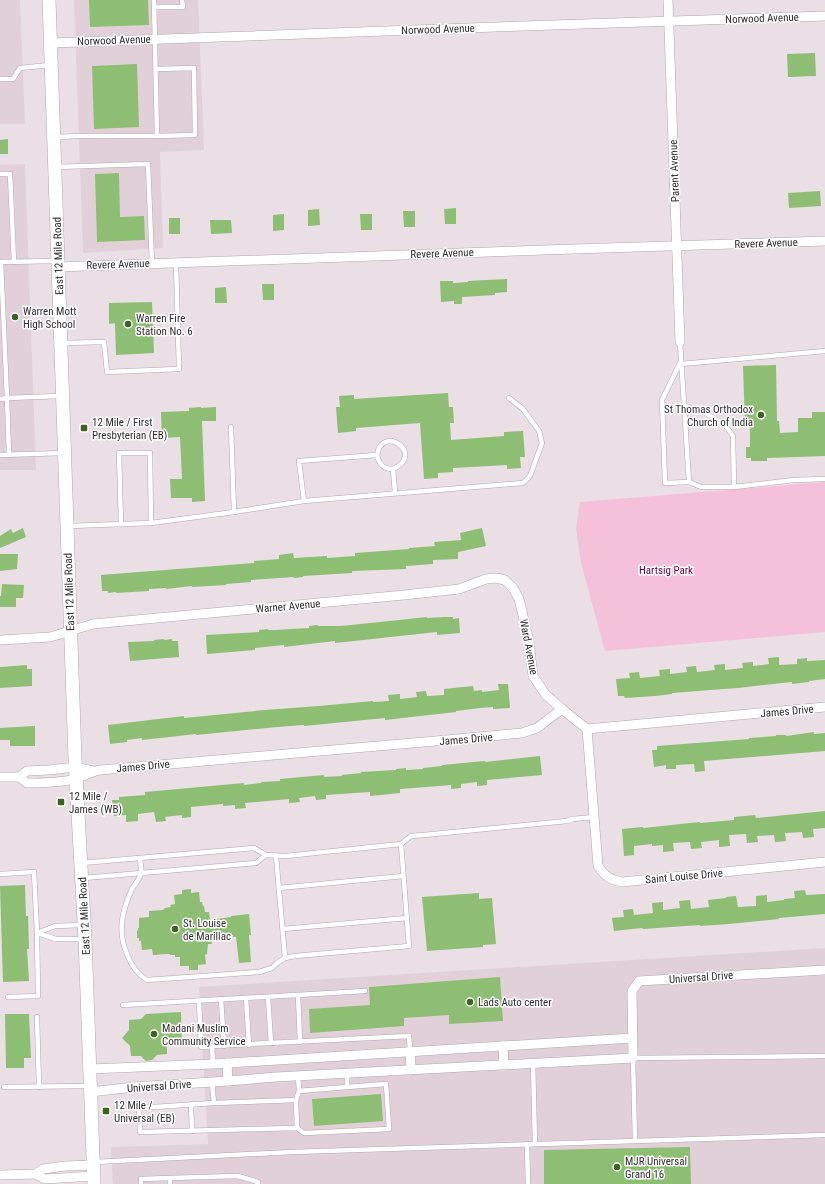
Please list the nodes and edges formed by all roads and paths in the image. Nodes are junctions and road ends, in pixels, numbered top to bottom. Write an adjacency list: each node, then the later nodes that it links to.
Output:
1 (49, 0): 9 (main road, East 12 Mile Road)
2 (154, 0): 5 (lane)
3 (182, 0): 5 (lane)
4 (668, 0): 7 (street, Parent Avenue)
5 (154, 8): 8 (lane)
6 (825, 16): 7 (street, Norwood Avenue)
7 (669, 21): 8 (street, Norwood Avenue); 18 (street, Parent Avenue)
8 (155, 39): 9 (street, Norwood Avenue); 11 (lane)
9 (50, 43): 10 (main road, East 12 Mile Road)
10 (51, 65): 12 (lane); 14 (main road, East 12 Mile Road)
11 (156, 69): 13 (lane); 13 (lane)
12 (0, 79)
13 (158, 136): 14 (lane)
14 (53, 138): 15 (main road, East 12 Mile Road)
15 (55, 167): 22 (lane); 23 (main road, East 12 Mile Road)
16 (0, 174): 20 (lane)
17 (825, 241): 18 (street, Revere Avenue)
18 (677, 246): 21 (street, Revere Avenue); 24 (street, Parent Avenue)
19 (1, 262): 20 (lane); 29 (lane)
20 (14, 262): 23 (lane)
21 (176, 262): 22 (street, Revere Avenue); 25 (lane)
22 (152, 263): 23 (street, Revere Avenue)
23 (58, 264): 25 (main road, East 12 Mile Road)
24 (680, 342): 27 (lane)
25 (61, 343): 28 (main road, East 12 Mile Road)
26 (825, 351): 27 (lane)
27 (681, 362): 32 (lane); 40 (lane)
28 (62, 396): 29 (lane); 34 (main road, East 12 Mile Road)
29 (7, 398): 31 (lane); 36 (lane)
30 (509, 398): 42 (lane)
31 (0, 399)
32 (684, 406): 40 (lane); 41 (lane)
33 (231, 426): 44 (lane)
34 (64, 453): 36 (lane); 47 (main road, East 12 Mile Road)
35 (0, 455): 36 (lane)
36 (9, 455)
37 (377, 455): 38 (lane); 38 (lane); 43 (lane)
38 (393, 469): 42 (lane)
39 (825, 479): 41 (lane)
40 (689, 482): 41 (lane)
41 (734, 487)
42 (395, 493): 43 (lane)
43 (304, 501): 44 (lane)
44 (234, 512): 45 (lane)
45 (151, 523): 46 (lane); 46 (lane)
46 (121, 524): 47 (lane)
47 (67, 526): 49 (main road, East 12 Mile Road)
48 (505, 580): 49 (street, Warner Avenue); 52 (street, Ward Avenue)
49 (71, 631): 50 (street, Warner Avenue); 54 (main road, East 12 Mile Road)
50 (0, 640)
51 (825, 707): 53 (street, James Drive)
52 (562, 709): 53 (street); 54 (street, James Drive)
53 (587, 728): 56 (street)
54 (76, 773): 55 (street, James Drive); 62 (main road, East 12 Mile Road)
55 (0, 778)
56 (594, 817): 57 (lane); 61 (street, Saint Louise Drive)
57 (401, 844): 59 (lane); 65 (lane)
58 (266, 855): 59 (lane); 60 (lane); 63 (lane)
59 (276, 856): 67 (lane)
60 (140, 858): 62 (lane); 63 (lane)
61 (825, 862)
62 (81, 863): 66 (main road, East 12 Mile Road)
63 (141, 873): 66 (lane); 73 (lane)
64 (1, 874): 71 (lane)
65 (403, 876): 67 (lane); 68 (lane)
66 (82, 878): 69 (main road, East 12 Mile Road)
67 (279, 888): 70 (lane)
68 (407, 918): 70 (lane); 73 (lane)
69 (84, 924): 71 (lane); 72 (main road, East 12 Mile Road)
70 (283, 929): 73 (lane)
71 (37, 933): 72 (lane); 77 (lane)
72 (85, 939): 99 (main road, East 12 Mile Road)
73 (285, 958)
74 (825, 969): 84 (street, Universal Drive)
75 (365, 991): 76 (lane)
76 (298, 995): 78 (lane); 85 (lane)
77 (8, 997)
78 (268, 997): 79 (lane); 86 (lane)
79 (246, 998): 80 (lane); 87 (lane)
80 (221, 1000): 81 (lane); 89 (lane)
81 (199, 1001): 82 (lane); 88 (lane)
82 (123, 1005)
83 (37, 1017): 107 (lane)
84 (632, 1038): 90 (street, Universal Drive); 93 (street, Universal Drive)
85 (300, 1042): 86 (lane); 91 (lane)
86 (271, 1043): 87 (lane)
87 (250, 1044): 89 (lane)
88 (212, 1046): 89 (lane); 97 (lane)
89 (224, 1046)
90 (503, 1046): 91 (street, Universal Drive); 98 (street)
91 (410, 1051): 94 (street, Universal Drive); 100 (street)
92 (825, 1056): 93 (lane)
93 (633, 1058): 96 (street, Universal Drive); 117 (lane)
94 (274, 1059): 95 (street, Universal Drive); 103 (street)
95 (227, 1062): 97 (street, Universal Drive); 104 (street)
96 (533, 1063): 98 (street, Universal Drive); 118 (lane)
97 (213, 1064): 99 (street, Universal Drive)
98 (504, 1065): 100 (street, Universal Drive)
99 (90, 1069): 109 (main road, East 12 Mile Road)
100 (412, 1070): 101 (street, Universal Drive)
101 (347, 1073): 102 (street, Universal Drive); 108 (lane)
102 (298, 1076): 103 (street, Universal Drive); 110 (lane)
103 (276, 1077): 104 (street, Universal Drive)
104 (228, 1081): 105 (street, Universal Drive)
105 (212, 1082): 109 (street, Universal Drive); 112 (lane)
106 (4, 1087): 107 (lane)
107 (39, 1087): 109 (lane)
108 (347, 1087): 110 (lane); 114 (lane)
109 (90, 1089): 120 (main road, East 12 Mile Road)
110 (299, 1091): 111 (lane)
111 (296, 1100): 112 (lane); 114 (lane)
112 (214, 1103): 113 (lane)
113 (191, 1104): 115 (lane); 115 (lane)
114 (297, 1128): 115 (lane)
115 (192, 1131)
116 (825, 1135): 117 (lane)
117 (635, 1141): 118 (lane)
118 (535, 1144): 119 (lane)
119 (527, 1145): 120 (lane); 126 (lane)
120 (94, 1172): 121 (street)
121 (0, 1175)
122 (170, 1178): 123 (lane); 124 (lane); 125 (lane)
123 (141, 1184)
124 (170, 1184)
125 (258, 1184)
126 (528, 1184)

